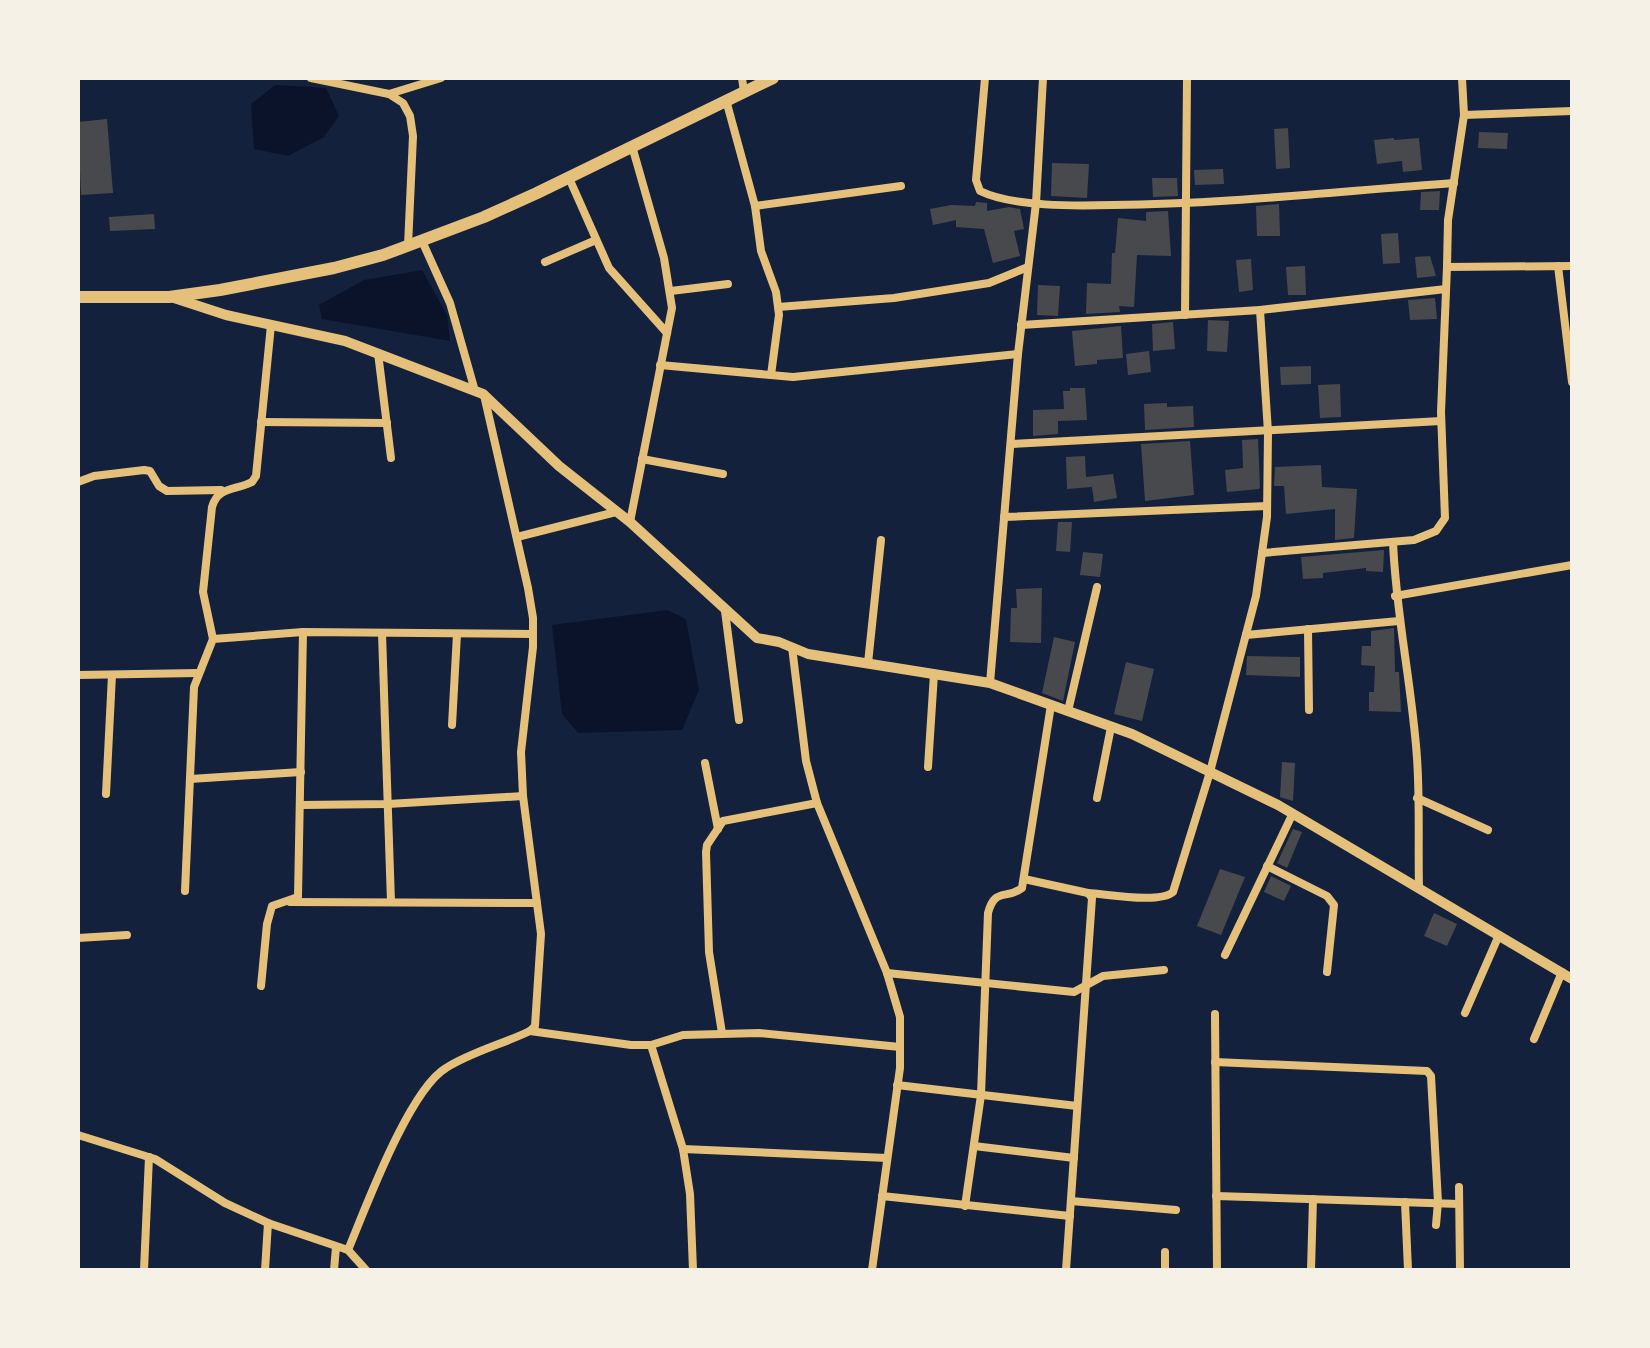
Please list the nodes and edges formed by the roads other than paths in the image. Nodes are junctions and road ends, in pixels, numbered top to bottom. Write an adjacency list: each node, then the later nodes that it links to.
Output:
1 (311, 78): 10 (street)
2 (441, 78): 10 (street)
3 (742, 78): 9 (street)
4 (773, 78): 9 (main road)
5 (985, 78): 18 (street)
6 (1043, 78): 18 (street)
7 (1187, 78): 19 (street)
8 (1462, 78): 13 (street)
9 (744, 92): 11 (main road)
10 (389, 94): 23 (street)
11 (726, 100): 14 (main road); 20 (street)
12 (1572, 111): 13 (street)
13 (1464, 115): 16 (street)
14 (632, 146): 15 (main road); 31 (street)
15 (569, 178): 21 (street); 22 (main road)
16 (1454, 183): 19 (street); 28 (street)
17 (901, 186): 20 (street)
18 (1036, 203): 19 (street); 27 (street)
19 (1186, 204): 36 (street)
20 (755, 206): 34 (street)
21 (596, 240): 24 (street); 39 (street)
22 (422, 241): 23 (main road); 45 (street)
23 (408, 246): 33 (main road)
24 (545, 262)
25 (1558, 266): 26 (street); 28 (street); 44 (street)
26 (1572, 266)
27 (1028, 267): 34 (street); 38 (street)
28 (1447, 267): 30 (street)
29 (728, 284): 31 (street)
30 (1446, 289): 35 (street); 46 (street)
31 (671, 291): 39 (street)
32 (78, 297): 33 (main road)
33 (169, 297): 37 (street)
34 (778, 307): 43 (street)
35 (1260, 310): 36 (street); 49 (street)
36 (1185, 315): 38 (street)
37 (271, 325): 40 (street); 47 (street)
38 (1021, 325): 41 (street)
39 (667, 333): 42 (street)
40 (378, 353): 45 (street); 48 (street)
41 (1018, 354): 43 (street); 50 (street)
42 (660, 365): 43 (street); 52 (street)
43 (771, 375)
44 (1572, 382)
45 (479, 392): 57 (street); 60 (street)
46 (1441, 421): 49 (street); 62 (street)
47 (261, 422): 48 (street); 55 (street)
48 (387, 423): 51 (street)
49 (1268, 432): 50 (street); 56 (street)
50 (1011, 444): 58 (street)
51 (391, 458)
52 (642, 459): 53 (street); 59 (street)
53 (723, 474)
54 (78, 482): 55 (street)
55 (225, 490): 75 (street)
56 (1267, 506): 58 (street); 63 (street)
57 (616, 512): 59 (street); 60 (street)
58 (1004, 517): 82 (street)
59 (630, 522): 67 (street)
60 (517, 537): 73 (street)
61 (881, 540): 77 (street)
62 (1393, 542): 63 (street); 66 (street)
63 (1262, 553): 74 (street)
64 (1572, 565): 66 (street)
65 (1097, 587): 85 (street)
66 (1395, 596): 68 (street)
67 (725, 611): 76 (street); 86 (street)
68 (1399, 621): 69 (street); 97 (street)
69 (1308, 629): 74 (street); 84 (street)
70 (303, 632): 71 (street); 75 (street); 91 (street)
71 (382, 633): 72 (street); 99 (street)
72 (457, 634): 73 (street); 87 (street)
73 (533, 634): 95 (street)
74 (1246, 635): 92 (street)
75 (213, 639): 78 (street)
76 (792, 647): 77 (street); 98 (street)
77 (868, 663): 79 (street)
78 (198, 673): 81 (street); 93 (street)
79 (934, 674): 82 (street); 90 (street)
80 (78, 675): 81 (street)
81 (112, 675): 94 (street)
82 (990, 683): 83 (street)
83 (1051, 705): 85 (street); 105 (street)
84 (1309, 710)
85 (1068, 711): 88 (street)
86 (739, 720)
87 (452, 725)
88 (1111, 727): 92 (street); 96 (street)
89 (705, 763): 102 (street)
90 (928, 767)
91 (301, 772): 93 (street); 100 (street)
92 (1210, 772): 101 (street); 108 (street)
93 (190, 779): 107 (street)
94 (106, 794)
95 (523, 796): 99 (street); 111 (street)
96 (1097, 798)
97 (1417, 798): 103 (street); 106 (street)
98 (817, 803): 102 (street); 119 (street)
99 (388, 804): 100 (street); 110 (street)
100 (301, 805): 109 (street)
101 (1293, 813): 104 (street); 106 (street)
102 (718, 829): 127 (street)
103 (1488, 830)
104 (1267, 866): 115 (street); 117 (street)
105 (1024, 879): 108 (street); 121 (street)
106 (1419, 888): 113 (street)
107 (185, 891)
108 (1088, 893): 123 (street)
109 (289, 902): 110 (street); 122 (street)
110 (391, 902): 111 (street)
111 (537, 903): 126 (street)
112 (127, 935): 114 (street)
113 (1499, 935): 118 (street); 124 (street)
114 (78, 938)
115 (1225, 955)
116 (1164, 970): 123 (street)
117 (1327, 972)
118 (1562, 972): 120 (street); 128 (street)
119 (887, 973): 121 (street); 130 (street)
120 (1572, 979)
121 (986, 984): 123 (street); 133 (street)
122 (261, 986)
123 (1086, 987): 134 (street)
124 (1465, 1013)
125 (1215, 1014): 131 (street)
126 (530, 1031): 129 (street); 155 (street)
127 (722, 1033): 129 (street); 130 (street)
128 (1534, 1039)
129 (651, 1045): 137 (street)
130 (900, 1047): 132 (street)
131 (1215, 1062): 143 (street); 147 (street)
132 (897, 1085): 133 (street); 139 (street)
133 (981, 1095): 134 (street); 136 (street)
134 (1077, 1106): 140 (street)
135 (78, 1135): 138 (street)
136 (974, 1146): 140 (street); 149 (street)
137 (683, 1149): 139 (street); 161 (street)
138 (149, 1157): 152 (street); 157 (street)
139 (887, 1158): 142 (street)
140 (1074, 1158): 145 (street)
141 (1459, 1187): 148 (street)
142 (882, 1196): 149 (street); 162 (street)
143 (1216, 1196): 144 (street); 165 (street)
144 (1313, 1199): 146 (street); 166 (street)
145 (1071, 1201): 150 (street); 151 (street)
146 (1405, 1202): 147 (street); 167 (street)
147 (1438, 1202): 148 (street); 153 (street)
148 (1459, 1204): 168 (street)
149 (965, 1206): 151 (street)
150 (1176, 1210)
151 (1070, 1216): 163 (street)
152 (268, 1223): 154 (street); 158 (street)
153 (1436, 1225)
154 (336, 1247): 155 (street); 159 (street)
155 (348, 1250): 160 (street)
156 (1165, 1252): 164 (street)
157 (144, 1270)
158 (265, 1270)
159 (334, 1270)
160 (366, 1270)
161 (693, 1270)
162 (872, 1270)
163 (1066, 1270)
164 (1165, 1270)
165 (1217, 1270)
166 (1311, 1270)
167 (1408, 1270)
168 (1460, 1270)

